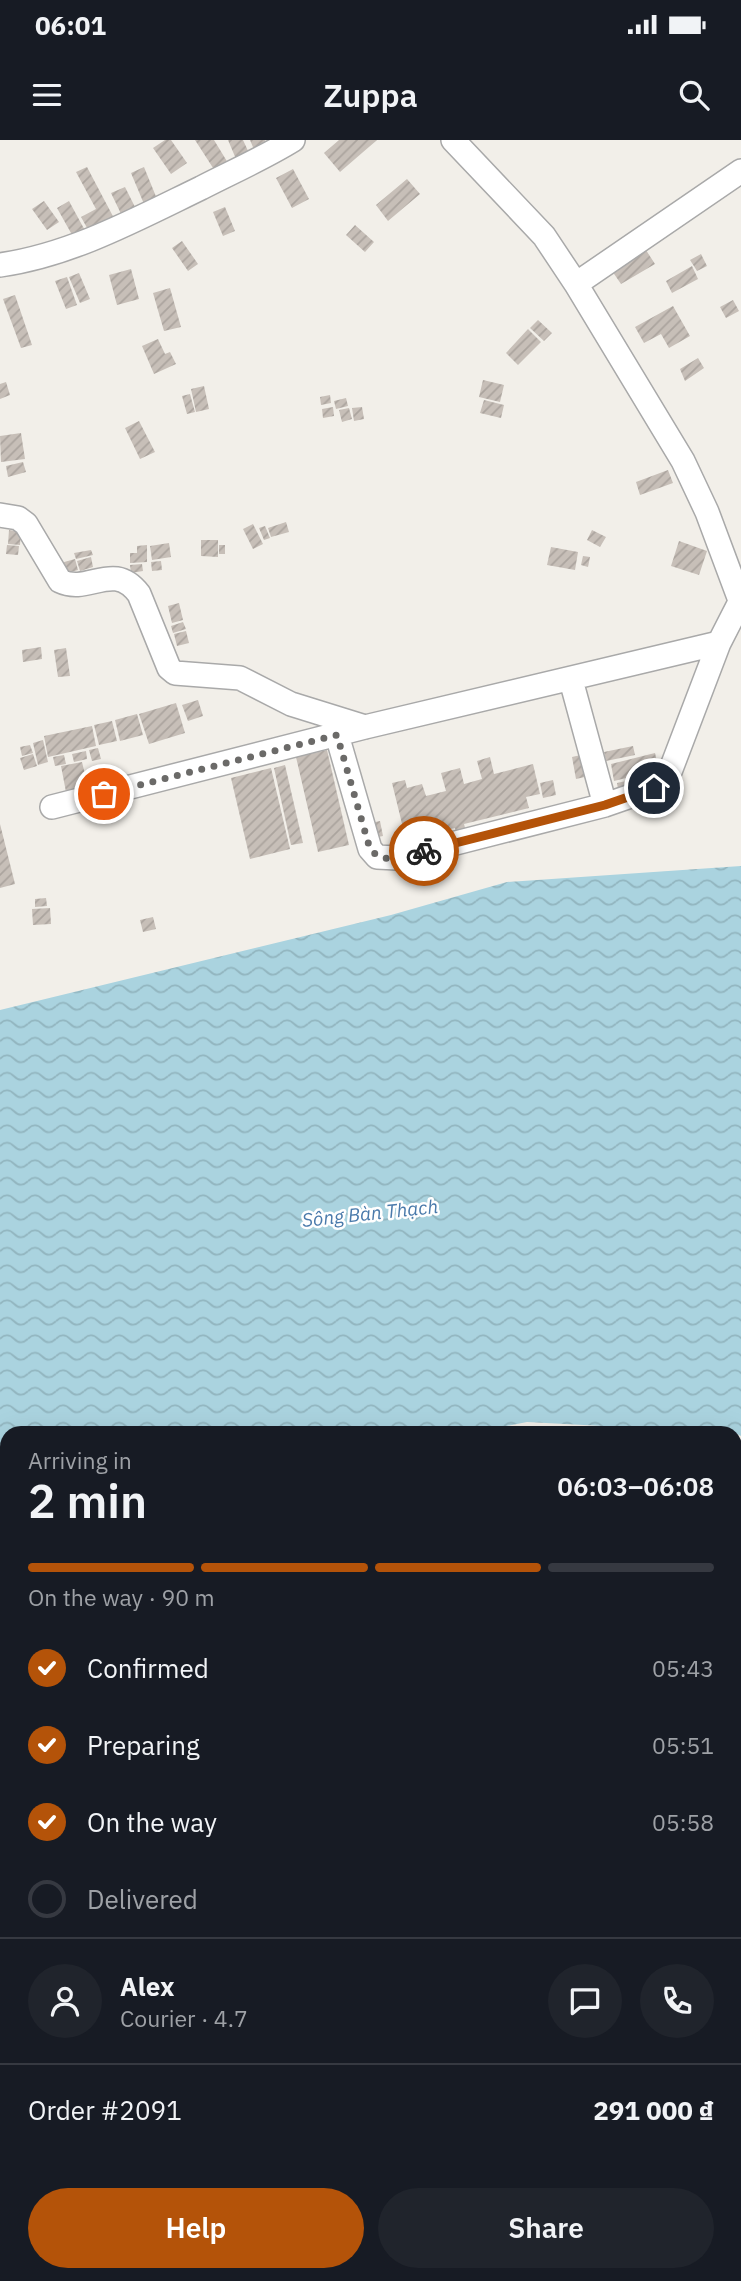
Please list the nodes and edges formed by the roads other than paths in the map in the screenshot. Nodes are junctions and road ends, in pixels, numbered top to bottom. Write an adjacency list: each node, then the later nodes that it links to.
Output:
1 (293, 140): 4 (street)
2 (453, 140): 5 (street)
3 (741, 171): 5 (street)
4 (0, 265)
5 (576, 285): 7 (street)
6 (0, 515): 10 (street)
7 (740, 602): 8 (street)
8 (719, 643): 9 (street); 12 (street)
9 (571, 680): 10 (street); 12 (street)
10 (365, 727): 11 (street)
11 (337, 735): 12 (street); 13 (street)
12 (605, 805)
13 (52, 807)

